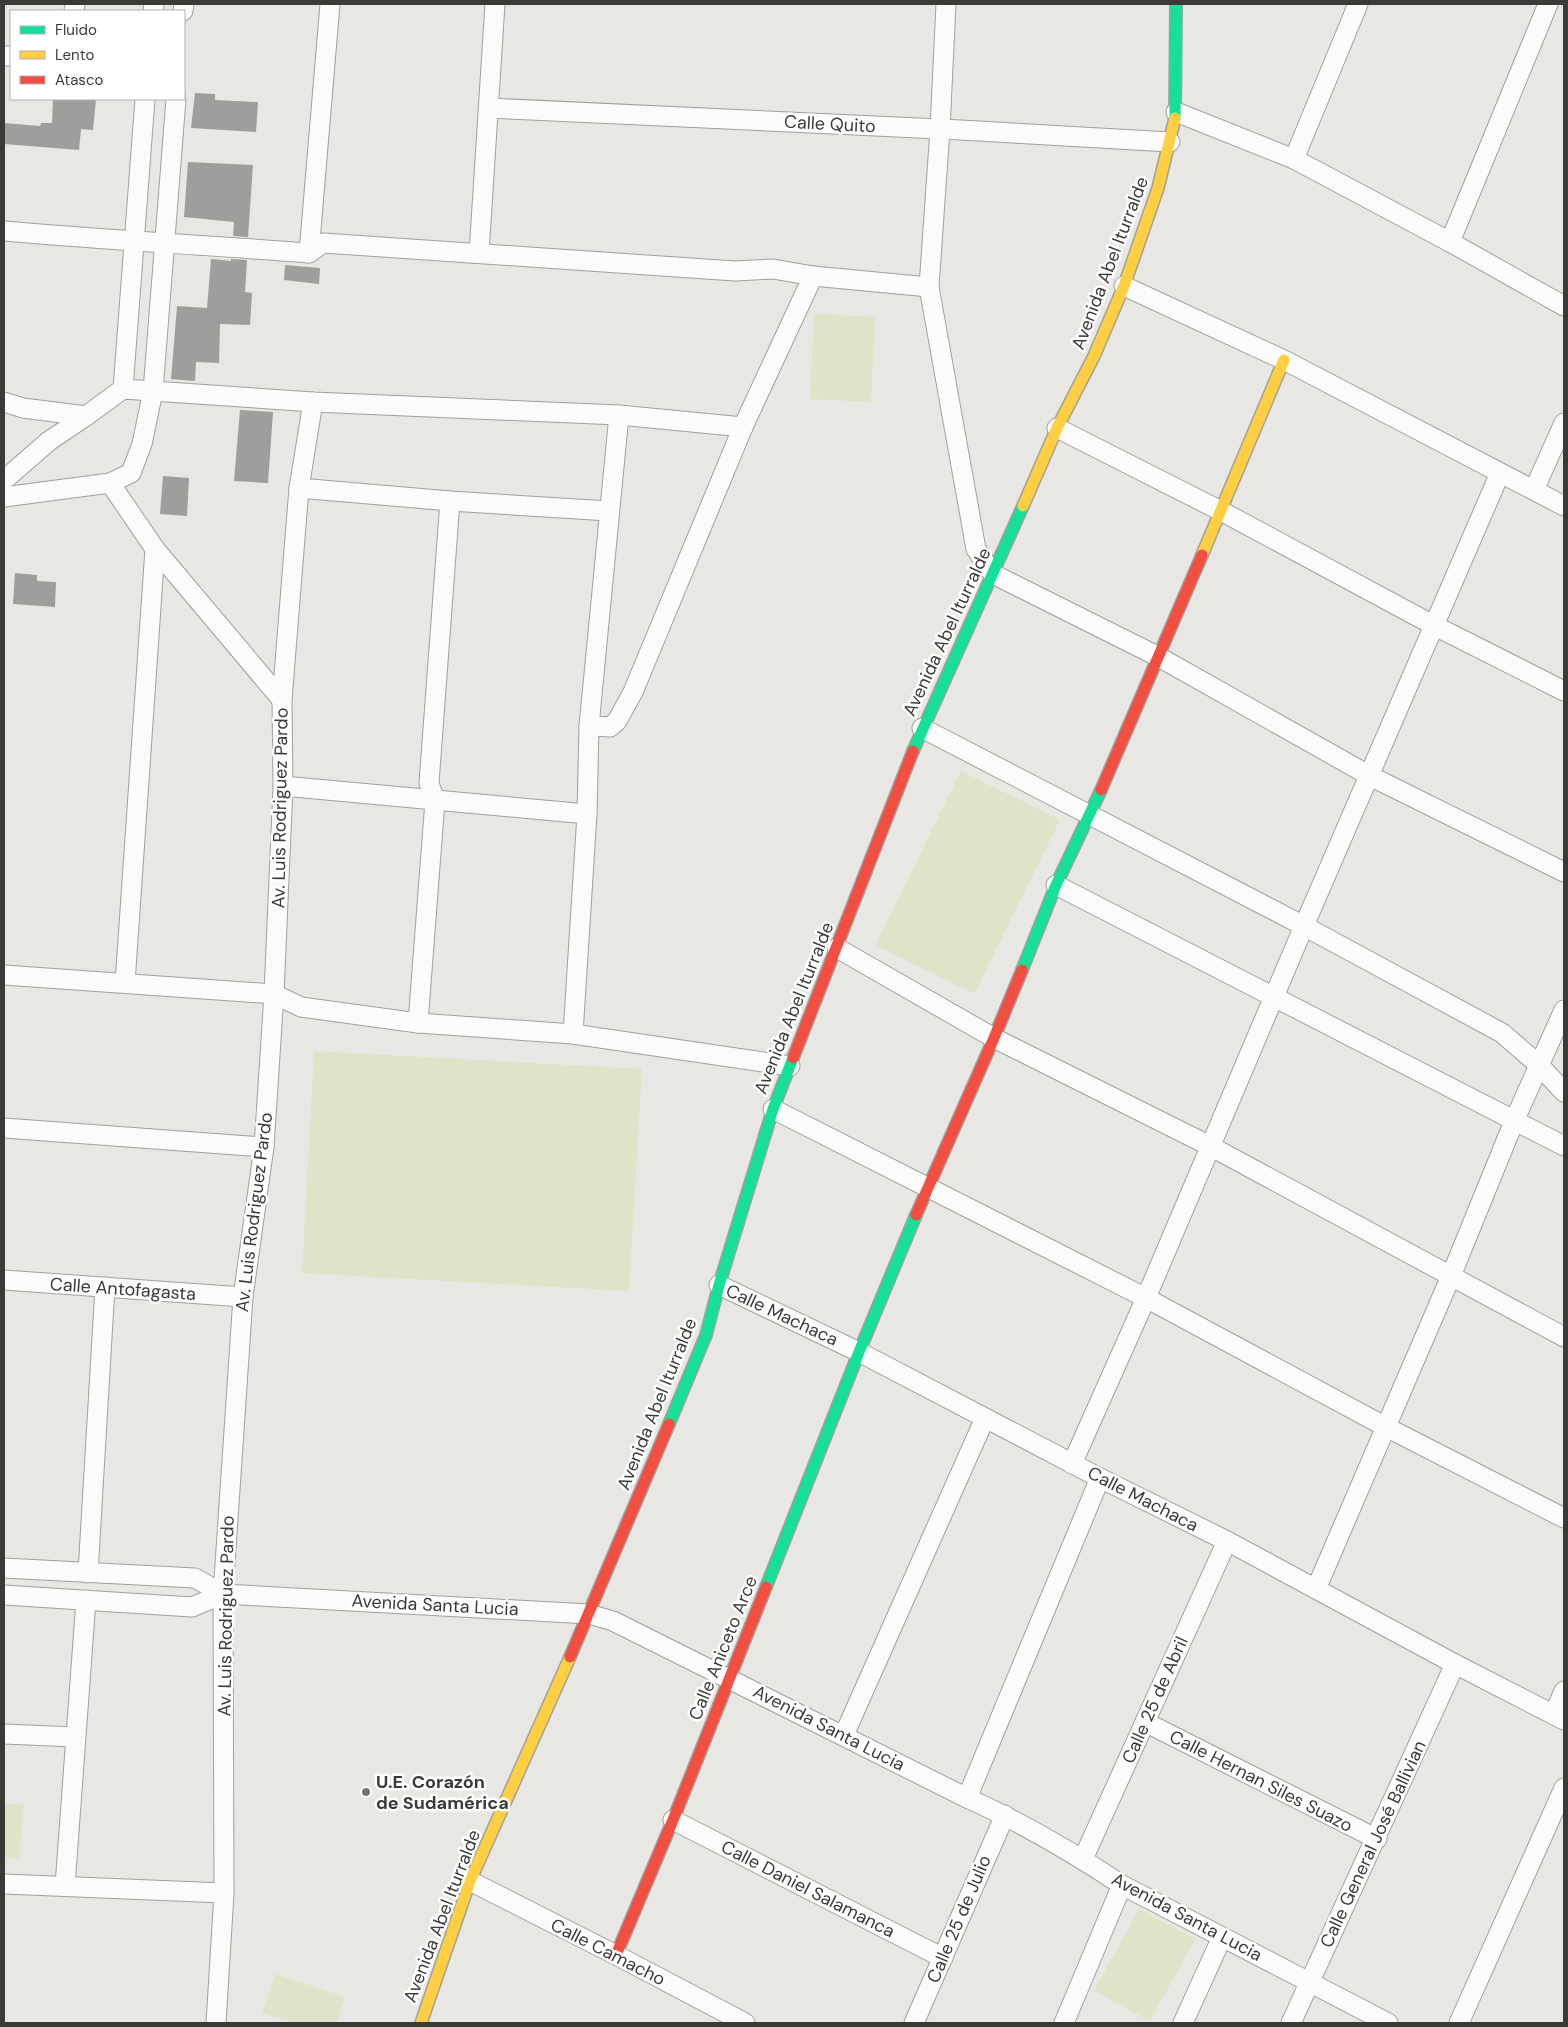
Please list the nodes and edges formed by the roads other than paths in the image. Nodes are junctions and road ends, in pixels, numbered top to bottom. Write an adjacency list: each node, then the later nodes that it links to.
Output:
1 (330, 4): 18 (street)
2 (496, 4): 9 (street)
3 (946, 4): 11 (street)
4 (1176, 4): 10 (street, Avenida Abel Iturralde)
5 (1358, 4): 13 (street)
6 (1548, 4): 17 (street)
7 (145, 100): 15 (street)
8 (176, 100): 16 (street)
9 (489, 108): 11 (street, Calle Quito); 19 (street)
10 (1176, 112): 12 (street, Avenida Abel Iturralde); 13 (street)
11 (940, 129): 12 (street, Calle Quito); 22 (street)
12 (1170, 142): 21 (street, Avenida Abel Iturralde)
13 (1294, 159): 17 (street)
14 (4, 231): 15 (street)
15 (135, 242): 16 (street); 25 (street)
16 (166, 242): 18 (street); 26 (street)
17 (1450, 242): 23 (street)
18 (308, 253): 19 (street)
19 (479, 253): 20 (street)
20 (812, 276): 22 (street); 32 (street)
21 (1124, 286): 24 (street); 33 (street, Avenida Abel Iturralde)
22 (929, 287): 45 (street)
23 (1564, 306)
24 (1284, 360): 34 (street); 43 (street, Calle Aniceto Arce)
25 (123, 389): 26 (street); 30 (street)
26 (153, 391): 28 (street); 36 (street)
27 (4, 402): 30 (street)
28 (313, 402): 29 (street); 37 (street, Av. Luis Rodriguez Pardo)
29 (619, 415): 32 (street); 42 (street)
30 (86, 416): 35 (street)
31 (1564, 423): 38 (street)
32 (743, 427): 50 (street)
33 (1057, 428): 43 (street); 45 (street, Avenida Abel Iturralde)
34 (1500, 473): 38 (street); 46 (street)
35 (4, 480)
36 (110, 483): 39 (street); 44 (street)
37 (299, 488): 40 (street); 49 (street, Av. Luis Rodriguez Pardo)
38 (1534, 490): 41 (street)
39 (4, 497)
40 (450, 501): 42 (street); 54 (street)
41 (1564, 506)
42 (609, 511): 50 (street)
43 (1221, 511): 46 (street); 47 (street, Calle Aniceto Arce)
44 (155, 549): 49 (street); 62 (street)
45 (993, 574): 47 (street); 51 (street, Avenida Abel Iturralde)
46 (1435, 626): 48 (street); 52 (street)
47 (1159, 658): 52 (street); 56 (street, Calle Aniceto Arce)
48 (1564, 691)
49 (282, 700): 53 (street, Av. Luis Rodriguez Pardo)
50 (589, 726): 55 (street)
51 (922, 728): 56 (street); 60 (street, Avenida Abel Iturralde)
52 (1370, 776): 57 (street); 59 (street)
53 (283, 786): 54 (street); 63 (street, Av. Luis Rodriguez Pardo)
54 (435, 801): 55 (street); 66 (street)
55 (587, 814): 67 (street)
56 (1090, 815): 58 (street, Calle Aniceto Arce); 59 (street)
57 (1564, 872)
58 (1056, 885): 64 (street); 68 (street, Calle Aniceto Arce)
59 (1304, 926): 64 (street); 69 (street)
60 (837, 948): 68 (street); 70 (street, Avenida Abel Iturralde)
61 (4, 975): 62 (street)
62 (126, 983): 63 (street)
63 (274, 994): 66 (street); 77 (street, Av. Luis Rodriguez Pardo)
64 (1273, 998): 73 (street); 75 (street)
65 (1564, 1010): 69 (street)
66 (418, 1023): 67 (street)
67 (573, 1034): 70 (street)
68 (994, 1038): 75 (street); 78 (street, Calle Aniceto Arce)
69 (1539, 1065): 71 (street); 73 (street)
70 (790, 1066): 72 (street, Avenida Abel Iturralde)
71 (1564, 1092)
72 (773, 1109): 78 (street); 81 (street, Avenida Abel Iturralde)
73 (1515, 1119): 76 (street); 79 (street)
74 (4, 1128): 77 (street)
75 (1210, 1146): 79 (street); 84 (street)
76 (1564, 1146)
77 (264, 1147): 83 (street, Av. Luis Rodriguez Pardo)
78 (928, 1187): 84 (street); 86 (street, Calle Aniceto Arce)
79 (1452, 1276): 85 (street); 88 (street)
80 (4, 1280): 82 (street, Calle Antofagasta)
81 (719, 1285): 86 (street, Calle Machaca); 99 (street, Avenida Abel Iturralde)
82 (105, 1287): 83 (street, Calle Antofagasta); 94 (street)
83 (243, 1297): 96 (street, Av. Luis Rodriguez Pardo)
84 (1146, 1298): 88 (street); 89 (street)
85 (1564, 1337)
86 (859, 1352): 87 (street, Calle Machaca); 101 (street, Calle Aniceto Arce)
87 (985, 1418): 89 (street, Calle Machaca); 106 (street)
88 (1386, 1427): 91 (street); 95 (street)
89 (1072, 1464): 90 (street, Calle Machaca)
90 (1100, 1478): 92 (street, Calle Machaca); 109 (street)
91 (1564, 1518)
92 (1227, 1541): 95 (street, Calle Machaca); 104 (street, Calle 25 de Abril)
93 (4, 1568): 94 (street, Avenida Santa Lucia)
94 (88, 1573): 96 (street, Avenida Santa Lucia)
95 (1316, 1590): 100 (street, Calle Machaca)
96 (223, 1594): 98 (street, Avenida Santa Lucia); 99 (street, Avenida Santa Lucia); 118 (street, Av. Luis Rodriguez Pardo)
97 (4, 1595): 98 (street, Avenida Santa Lucia)
98 (86, 1600): 107 (street)
99 (589, 1614): 101 (street, Avenida Santa Lucia); 114 (street, Avenida Abel Iturralde)
100 (1455, 1664): 103 (street, Calle Machaca); 112 (street, Calle General José Ballivian)
101 (730, 1679): 106 (street, Avenida Santa Lucia); 111 (street, Calle Aniceto Arce)
102 (1564, 1691): 103 (street)
103 (1559, 1717)
104 (1145, 1722): 112 (street, Calle Hernan Siles Suazo); 113 (street, Calle 25 de Abril)
105 (4, 1734): 107 (street)
106 (844, 1735): 109 (street, Avenida Santa Lucia)
107 (75, 1737): 117 (street)
108 (1564, 1788): 131 (street)
109 (967, 1798): 110 (street, Avenida Santa Lucia)
110 (1004, 1815): 113 (street, Avenida Santa Lucia); 121 (street, Calle 25 de Julio)
111 (673, 1820): 120 (street, Calle Aniceto Arce); 121 (street, Calle Daniel Salamanca)
112 (1377, 1839): 122 (street, Calle General José Ballivian)
113 (1083, 1859): 116 (street, Avenida Santa Lucia)
114 (470, 1882): 120 (street, Calle Camacho); 124 (street, Avenida Abel Iturralde)
115 (4, 1884): 117 (street)
116 (1122, 1885): 119 (street, Avenida Santa Lucia); 127 (street)
117 (65, 1886): 118 (street)
118 (224, 1893): 123 (street, Av. Luis Rodriguez Pardo)
119 (1222, 1937): 122 (street, Avenida Santa Lucia); 128 (street)
120 (616, 1955): 125 (street, Calle Camacho)
121 (943, 1958): 126 (street, Calle 25 de Julio)
122 (1309, 1982): 129 (street, Calle General José Ballivian); 130 (street, Avenida Santa Lucia)
123 (216, 2023)
124 (421, 2023)
125 (742, 2023)
126 (914, 2023)
127 (1064, 2023)
128 (1183, 2023)
129 (1291, 2023)
130 (1388, 2023)
131 (1460, 2023)

